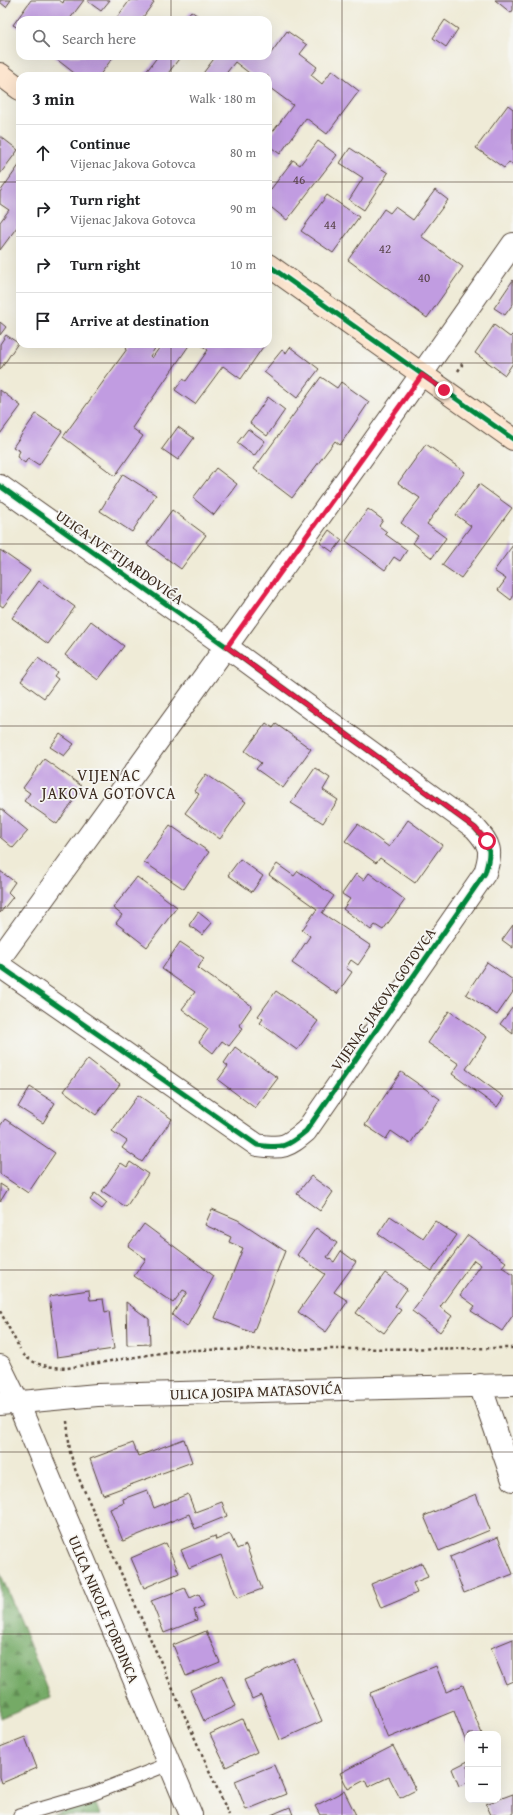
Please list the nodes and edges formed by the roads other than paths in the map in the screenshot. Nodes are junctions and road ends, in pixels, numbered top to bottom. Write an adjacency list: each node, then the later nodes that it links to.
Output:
1 (0, 74): 2 (main road)
2 (16, 86)
3 (513, 244): 5 (street)
4 (272, 268): 5 (main road)
5 (422, 375): 6 (main road); 8 (street)
6 (513, 439)
7 (0, 486): 8 (street, ULICA IVE TIJARDOVIĆA)
8 (227, 647): 9 (street); 10 (street, VIJENAC JAKOVA GOTOVCA)
9 (0, 958)
10 (0, 966)
11 (0, 1366): 14 (street)
12 (480, 1385): 13 (street, ULICA JOSIPA MATASOVIĆA); 14 (street, ULICA JOSIPA MATASOVIĆA); 15 (street)
13 (513, 1385)
14 (9, 1404): 16 (street, ULICA NIKOLE TORDINCA)
15 (513, 1480)
16 (169, 1764): 17 (lane); 18 (street, ULICA NIKOLE TORDINCA)
17 (20, 1815)
18 (191, 1815)

